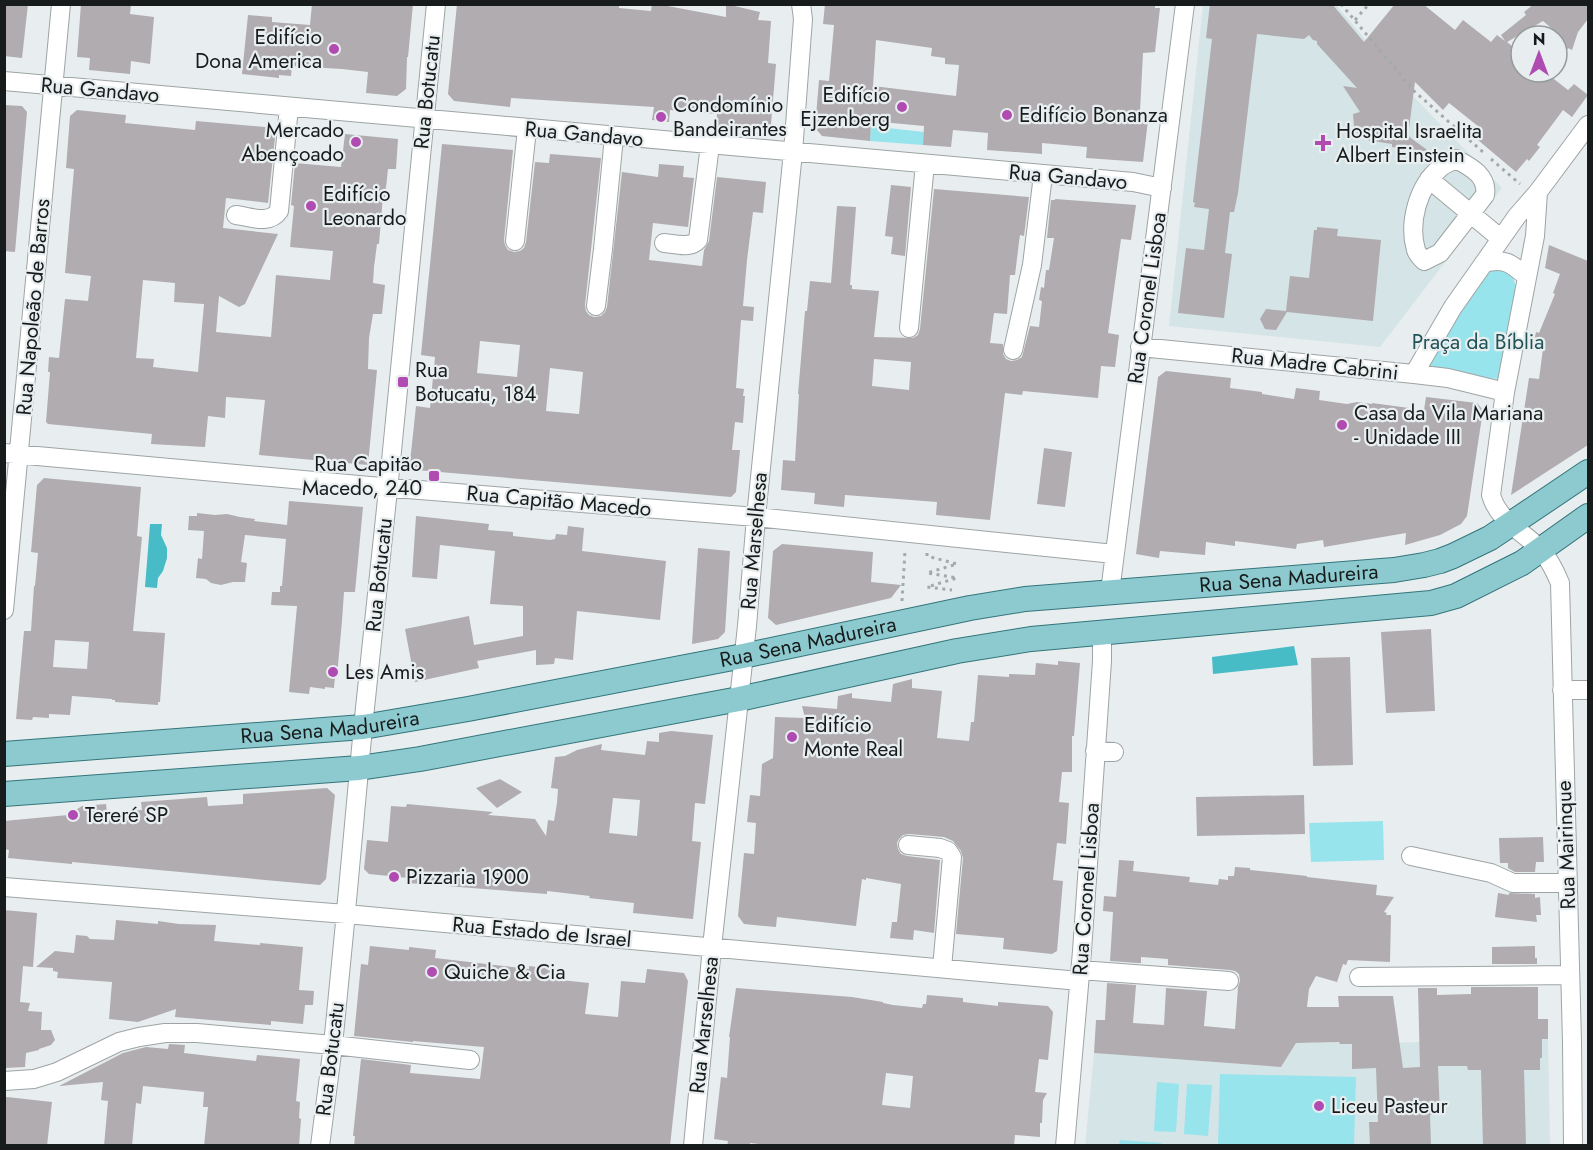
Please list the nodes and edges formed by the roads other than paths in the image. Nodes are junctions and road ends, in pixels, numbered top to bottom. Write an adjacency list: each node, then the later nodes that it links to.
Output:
1 (61, 4): 6 (street, Rua Napoleão de Barros)
2 (436, 4): 8 (street, Rua Botucatu)
3 (801, 4): 13 (street, Rua Marselhesa)
4 (1185, 4): 17 (street, Rua Coronel Lisboa)
5 (4, 81): 6 (street, Rua Gandavo)
6 (53, 86): 7 (street, Rua Gandavo); 32 (street, Rua Napoleão de Barros)
7 (289, 107): 8 (street, Rua Gandavo); 20 (street)
8 (424, 120): 10 (street, Rua Gandavo); 34 (street, Rua Botucatu)
9 (1588, 125): 18 (street, Rua Madre Cabrini)
10 (527, 129): 11 (street, Rua Gandavo); 22 (street)
11 (614, 136): 12 (street, Rua Gandavo); 26 (street)
12 (710, 145): 13 (street, Rua Gandavo); 23 (street)
13 (793, 152): 14 (street, Rua Gandavo); 36 (street, Rua Marselhesa)
14 (925, 164): 15 (street, Rua Gandavo); 27 (street)
15 (1043, 175): 17 (street, Rua Gandavo); 29 (street)
16 (1429, 179): 19 (street); 19 (street); 19 (street)
17 (1162, 188): 28 (street, Rua Coronel Lisboa)
18 (1538, 192): 21 (street, Rua Madre Cabrini); 25 (street, Rua Mairinque)
19 (1472, 213): 21 (street)
20 (236, 215)
21 (1503, 236): 24 (street, Rua Madre Cabrini)
22 (515, 241)
23 (664, 243)
24 (1484, 263): 25 (street); 30 (street, Rua Madre Cabrini)
25 (1527, 277): 31 (street, Rua Mairinque)
26 (596, 306)
27 (909, 328)
28 (1140, 347): 30 (street, Rua Madre Cabrini); 39 (street, Rua Coronel Lisboa)
29 (1013, 350)
30 (1414, 374): 31 (street)
31 (1505, 392): 37 (street, Rua Mairinque)
32 (12, 453): 34 (street, Rua Capitão Macedo); 41 (street, Rua Napoleão de Barros)
33 (1588, 472): 37 (main road, Rua Sena Madureira)
34 (388, 487): 36 (street, Rua Capitão Macedo); 47 (street, Rua Botucatu)
35 (1588, 516): 38 (main road, Rua Sena Madureira)
36 (756, 517): 39 (street, Rua Capitão Macedo); 43 (street, Rua Marselhesa)
37 (1509, 523): 38 (street, Rua Mairinque); 40 (main road, Rua Sena Madureira)
38 (1541, 550): 42 (main road, Rua Sena Madureira); 44 (street, Rua Mairinque)
39 (1114, 554): 40 (street, Rua Coronel Lisboa)
40 (1110, 592): 43 (main road, Rua Sena Madureira)
41 (4, 610)
42 (1102, 633): 46 (main road, Rua Sena Madureira); 48 (street, Rua Coronel Lisboa)
43 (743, 656): 46 (street, Rua Marselhesa); 47 (main road, Rua Sena Madureira)
44 (1562, 690): 45 (street); 55 (street, Rua Mairinque)
45 (1588, 690)
46 (739, 699): 51 (main road, Rua Sena Madureira); 58 (street, Rua Marselhesa)
47 (363, 727): 50 (main road, Rua Sena Madureira); 51 (street, Rua Botucatu)
48 (1095, 751): 49 (street); 60 (street, Rua Coronel Lisboa)
49 (1114, 752)
50 (4, 754)
51 (359, 768): 52 (main road, Rua Sena Madureira); 57 (street, Rua Botucatu)
52 (4, 794)
53 (908, 845): 59 (street)
54 (1411, 856): 55 (street)
55 (1567, 883): 61 (street, Rua Mairinque)
56 (4, 887): 57 (street, Rua Estado de Israel)
57 (346, 914): 58 (street, Rua Estado de Israel); 65 (street, Rua Botucatu)
58 (712, 947): 59 (street, Rua Estado de Israel); 69 (street, Rua Marselhesa)
59 (942, 968): 60 (street, Rua Estado de Israel)
60 (1080, 975): 63 (street, Rua Estado de Israel); 70 (street, Rua Coronel Lisboa)
61 (1570, 975): 62 (street); 64 (street, Rua Mairinque)
62 (1359, 977)
63 (1229, 981)
64 (1580, 1042): 71 (street, Rua Mairinque)
65 (333, 1045): 66 (street); 67 (street); 68 (street, Rua Botucatu)
66 (470, 1060)
67 (4, 1081)
68 (320, 1146)
69 (693, 1146)
70 (1065, 1146)
71 (1573, 1146)

